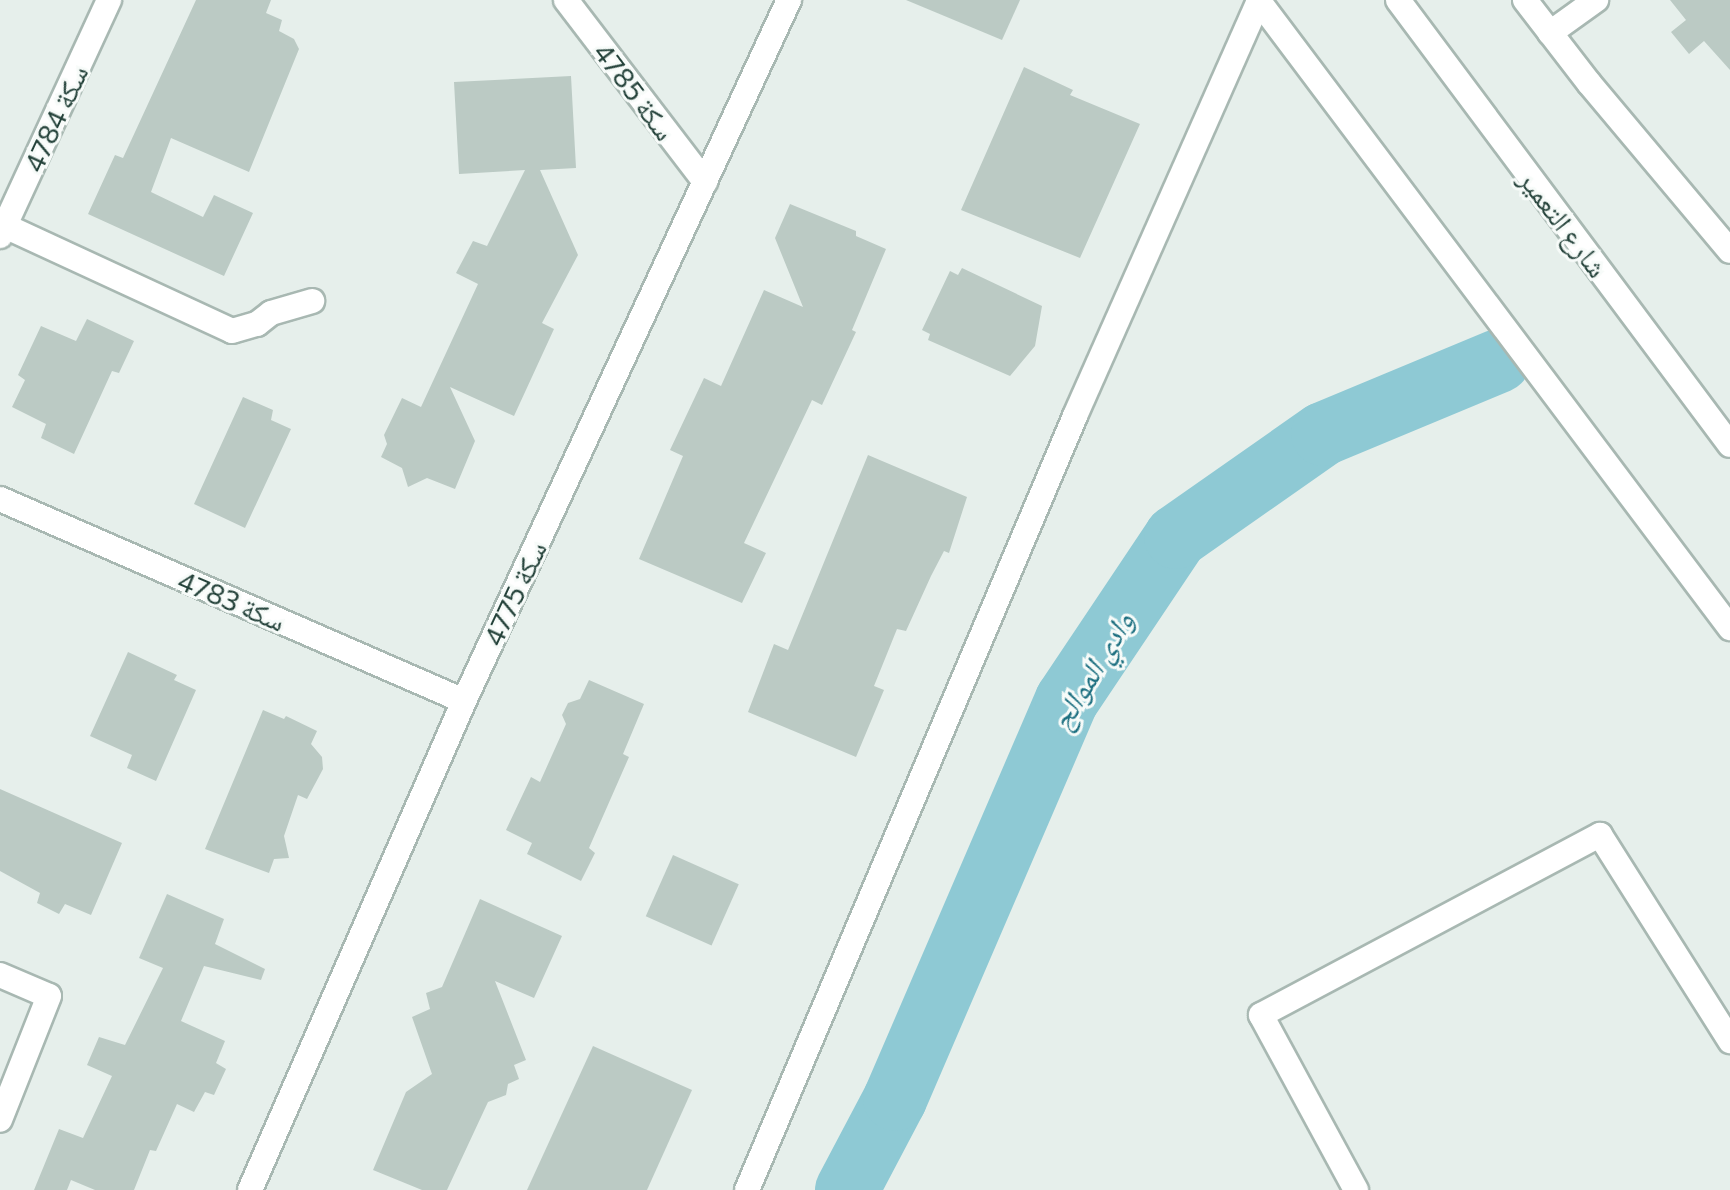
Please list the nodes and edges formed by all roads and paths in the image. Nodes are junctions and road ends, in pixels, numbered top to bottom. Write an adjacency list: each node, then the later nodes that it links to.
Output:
1 (109, 0): 10 (street, سكة 4784)
2 (566, 0): 9 (street, سكة 4785)
3 (789, 0): 9 (street, سكة 4775)
4 (1398, 0): 13 (street, شارع التعمير)
5 (1525, 0): 8 (street)
6 (1596, 0): 8 (street)
7 (1258, 1): 15 (street); 21 (street)
8 (1550, 33): 11 (street)
9 (705, 182): 16 (street, سكة 4775)
10 (2, 231): 12 (street)
11 (1730, 251)
12 (312, 301)
13 (1730, 445)
14 (0, 499): 16 (street, سكة 4783)
15 (1730, 628)
16 (464, 701): 20 (street, سكة 4775)
17 (0, 975): 19 (street)
18 (1729, 1043): 22 (street)
19 (0, 1120)
20 (250, 1190)
21 (747, 1190)
22 (1356, 1190)

